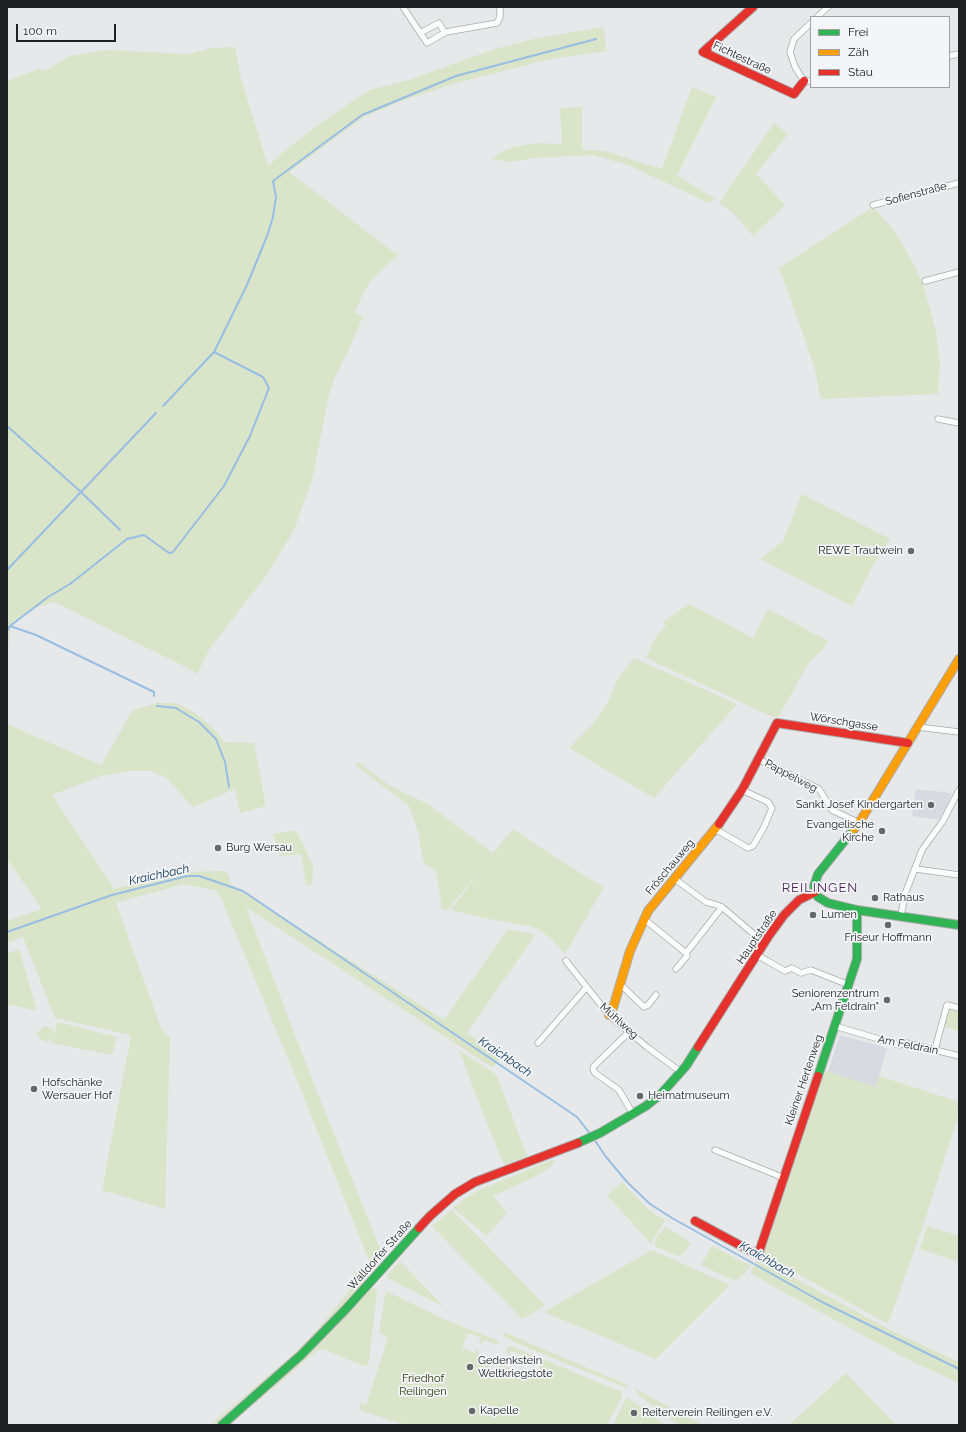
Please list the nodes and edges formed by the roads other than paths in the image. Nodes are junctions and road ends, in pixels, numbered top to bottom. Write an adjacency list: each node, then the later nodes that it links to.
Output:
1 (403, 7): 7 (street)
2 (500, 7): 8 (street)
3 (753, 7): 9 (street, Fichtestraße)
4 (828, 7): 5 (street)
5 (819, 16)
6 (810, 24): 9 (street)
7 (420, 33): 8 (street); 8 (street)
8 (445, 33)
9 (808, 81)
10 (959, 183): 11 (street, Sofienstraße)
11 (874, 205)
12 (959, 272): 13 (street)
13 (925, 281)
14 (938, 419): 15 (street)
15 (959, 423)
16 (959, 659): 18 (street)
17 (777, 723): 20 (street, Wörschgasse); 21 (street, Fröschauweg)
18 (918, 727): 19 (street); 20 (street)
19 (959, 732)
20 (908, 743): 24 (street)
21 (758, 759): 22 (street, Fröschauweg); 24 (street, Pappelweg)
22 (742, 790): 25 (street, Fröschauweg); 25 (street)
23 (959, 790): 26 (street)
24 (859, 823): 29 (street)
25 (715, 829): 28 (street, Fröschauweg)
26 (916, 869): 27 (street); 32 (street)
27 (959, 875)
28 (675, 879): 30 (street); 33 (street, Fröschauweg)
29 (815, 892): 31 (street); 35 (street, Hauptstraße)
30 (722, 907): 35 (street); 36 (street)
31 (857, 910): 32 (street); 41 (street, Kleiner Hertenweg)
32 (901, 916): 34 (street)
33 (644, 919): 36 (street); 40 (street, Fröschauweg)
34 (959, 925)
35 (764, 943): 37 (street, Hauptstraße)
36 (686, 953): 39 (street)
37 (757, 956): 41 (street); 51 (street, Hauptstraße)
38 (566, 961): 42 (street, Mühlweg)
39 (676, 969)
40 (621, 985): 43 (street); 45 (street, Fröschauweg)
41 (849, 986): 46 (street, Kleiner Hertenweg)
42 (586, 988): 45 (street, Mühlweg); 48 (street)
43 (656, 995)
44 (959, 1008): 49 (street)
45 (609, 1014): 47 (street, Mühlweg)
46 (835, 1026): 49 (street, Am Feldrain); 55 (street, Kleiner Hertenweg)
47 (629, 1032): 51 (street, Mühlweg); 52 (street)
48 (538, 1043)
49 (935, 1049): 50 (street, Am Feldrain)
50 (959, 1056)
51 (681, 1072): 52 (street, Hauptstraße)
52 (633, 1114): 53 (street, Hauptstraße)
53 (582, 1141): 57 (street, Walldorfer Straße)
54 (715, 1150): 55 (street)
55 (784, 1178): 56 (street, Kleiner Hertenweg)
56 (695, 1221)
57 (222, 1425)

